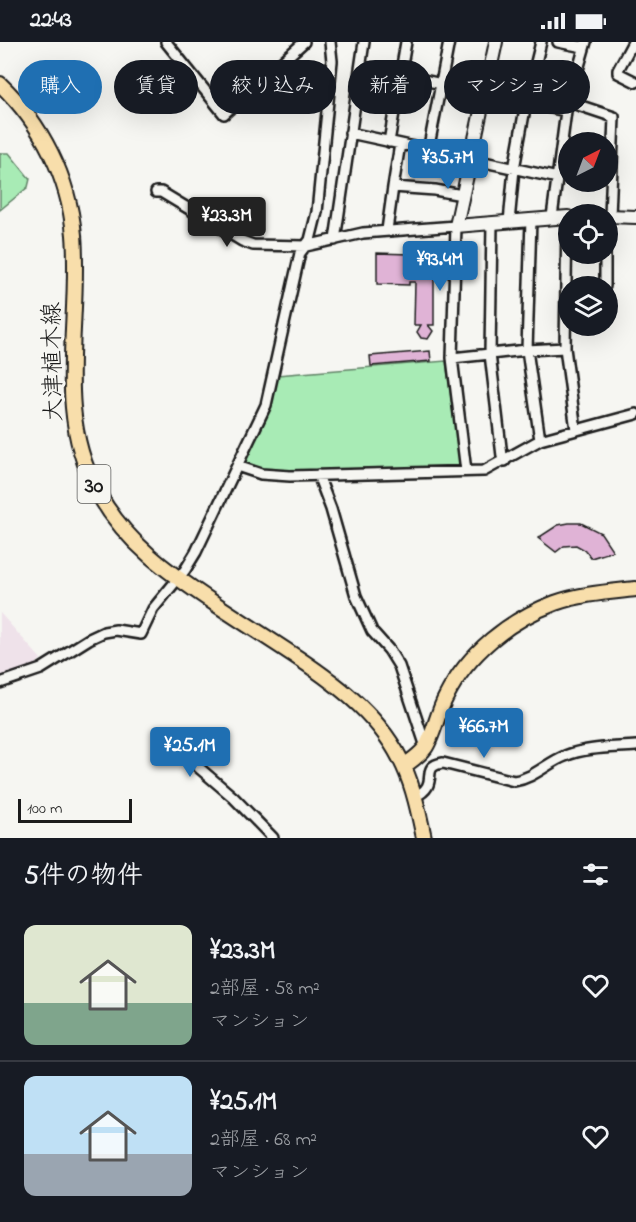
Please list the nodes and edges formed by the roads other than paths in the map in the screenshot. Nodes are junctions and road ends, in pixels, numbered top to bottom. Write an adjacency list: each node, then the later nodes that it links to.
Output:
1 (166, 42): 2 (street)
2 (304, 42)
3 (330, 42): 50 (street)
4 (364, 42): 12 (street)
5 (406, 42): 13 (street)
6 (449, 42): 20 (street)
7 (496, 42): 14 (street)
8 (541, 42): 15 (street)
9 (558, 42): 11 (street)
10 (633, 42): 17 (street)
11 (584, 45): 16 (street)
12 (362, 60)
13 (403, 60)
14 (492, 60)
15 (537, 60)
16 (580, 60)
17 (636, 82)
18 (432, 83): 20 (street)
19 (0, 84): 63 (main road, 大津植木線 / 30)
20 (441, 85): 21 (street); 32 (street)
21 (444, 86)
22 (590, 112): 39 (street)
23 (353, 114): 29 (street)
24 (394, 114): 30 (street)
25 (481, 114): 33 (street)
26 (524, 114): 34 (street)
27 (566, 114): 28 (street)
28 (564, 132)
29 (350, 133): 30 (street); 49 (street)
30 (389, 142): 31 (street)
31 (400, 144): 32 (street); 36 (street)
32 (428, 151): 33 (street)
33 (470, 160): 34 (street); 38 (street)
34 (514, 169): 35 (street); 45 (street)
35 (558, 178): 42 (street)
36 (393, 187): 38 (street); 48 (street)
37 (156, 192): 50 (street)
38 (462, 195): 47 (street)
39 (610, 204)
40 (618, 216): 41 (street)
41 (636, 217)
42 (552, 218): 43 (street); 44 (street)
43 (558, 218)
44 (531, 219): 45 (street); 53 (street)
45 (508, 222): 46 (street)
46 (492, 223): 47 (street); 54 (street)
47 (456, 226): 48 (street); 55 (street)
48 (387, 230): 49 (street)
49 (335, 240): 50 (street)
50 (306, 246): 60 (street)
51 (567, 264): 52 (street)
52 (565, 348): 53 (street); 57 (street)
53 (527, 350): 54 (street); 58 (street)
54 (490, 354): 55 (street); 59 (street)
55 (452, 358): 61 (street)
56 (636, 414): 57 (street)
57 (576, 430): 58 (street)
58 (540, 440): 59 (street)
59 (505, 461): 61 (street)
60 (237, 466): 62 (street); 63 (street)
61 (466, 471): 62 (street)
62 (318, 475): 68 (street)
63 (178, 579): 65 (street); 69 (main road, 大津植木線 / 30)
64 (636, 589): 68 (main road)
65 (0, 683)
66 (174, 734): 71 (street)
67 (636, 746): 70 (street)
68 (426, 747): 69 (main road)
69 (404, 766): 70 (main road, 大津植木線 / 30)
70 (414, 797): 72 (main road, 大津植木線 / 30)
71 (273, 838)
72 (424, 838)

